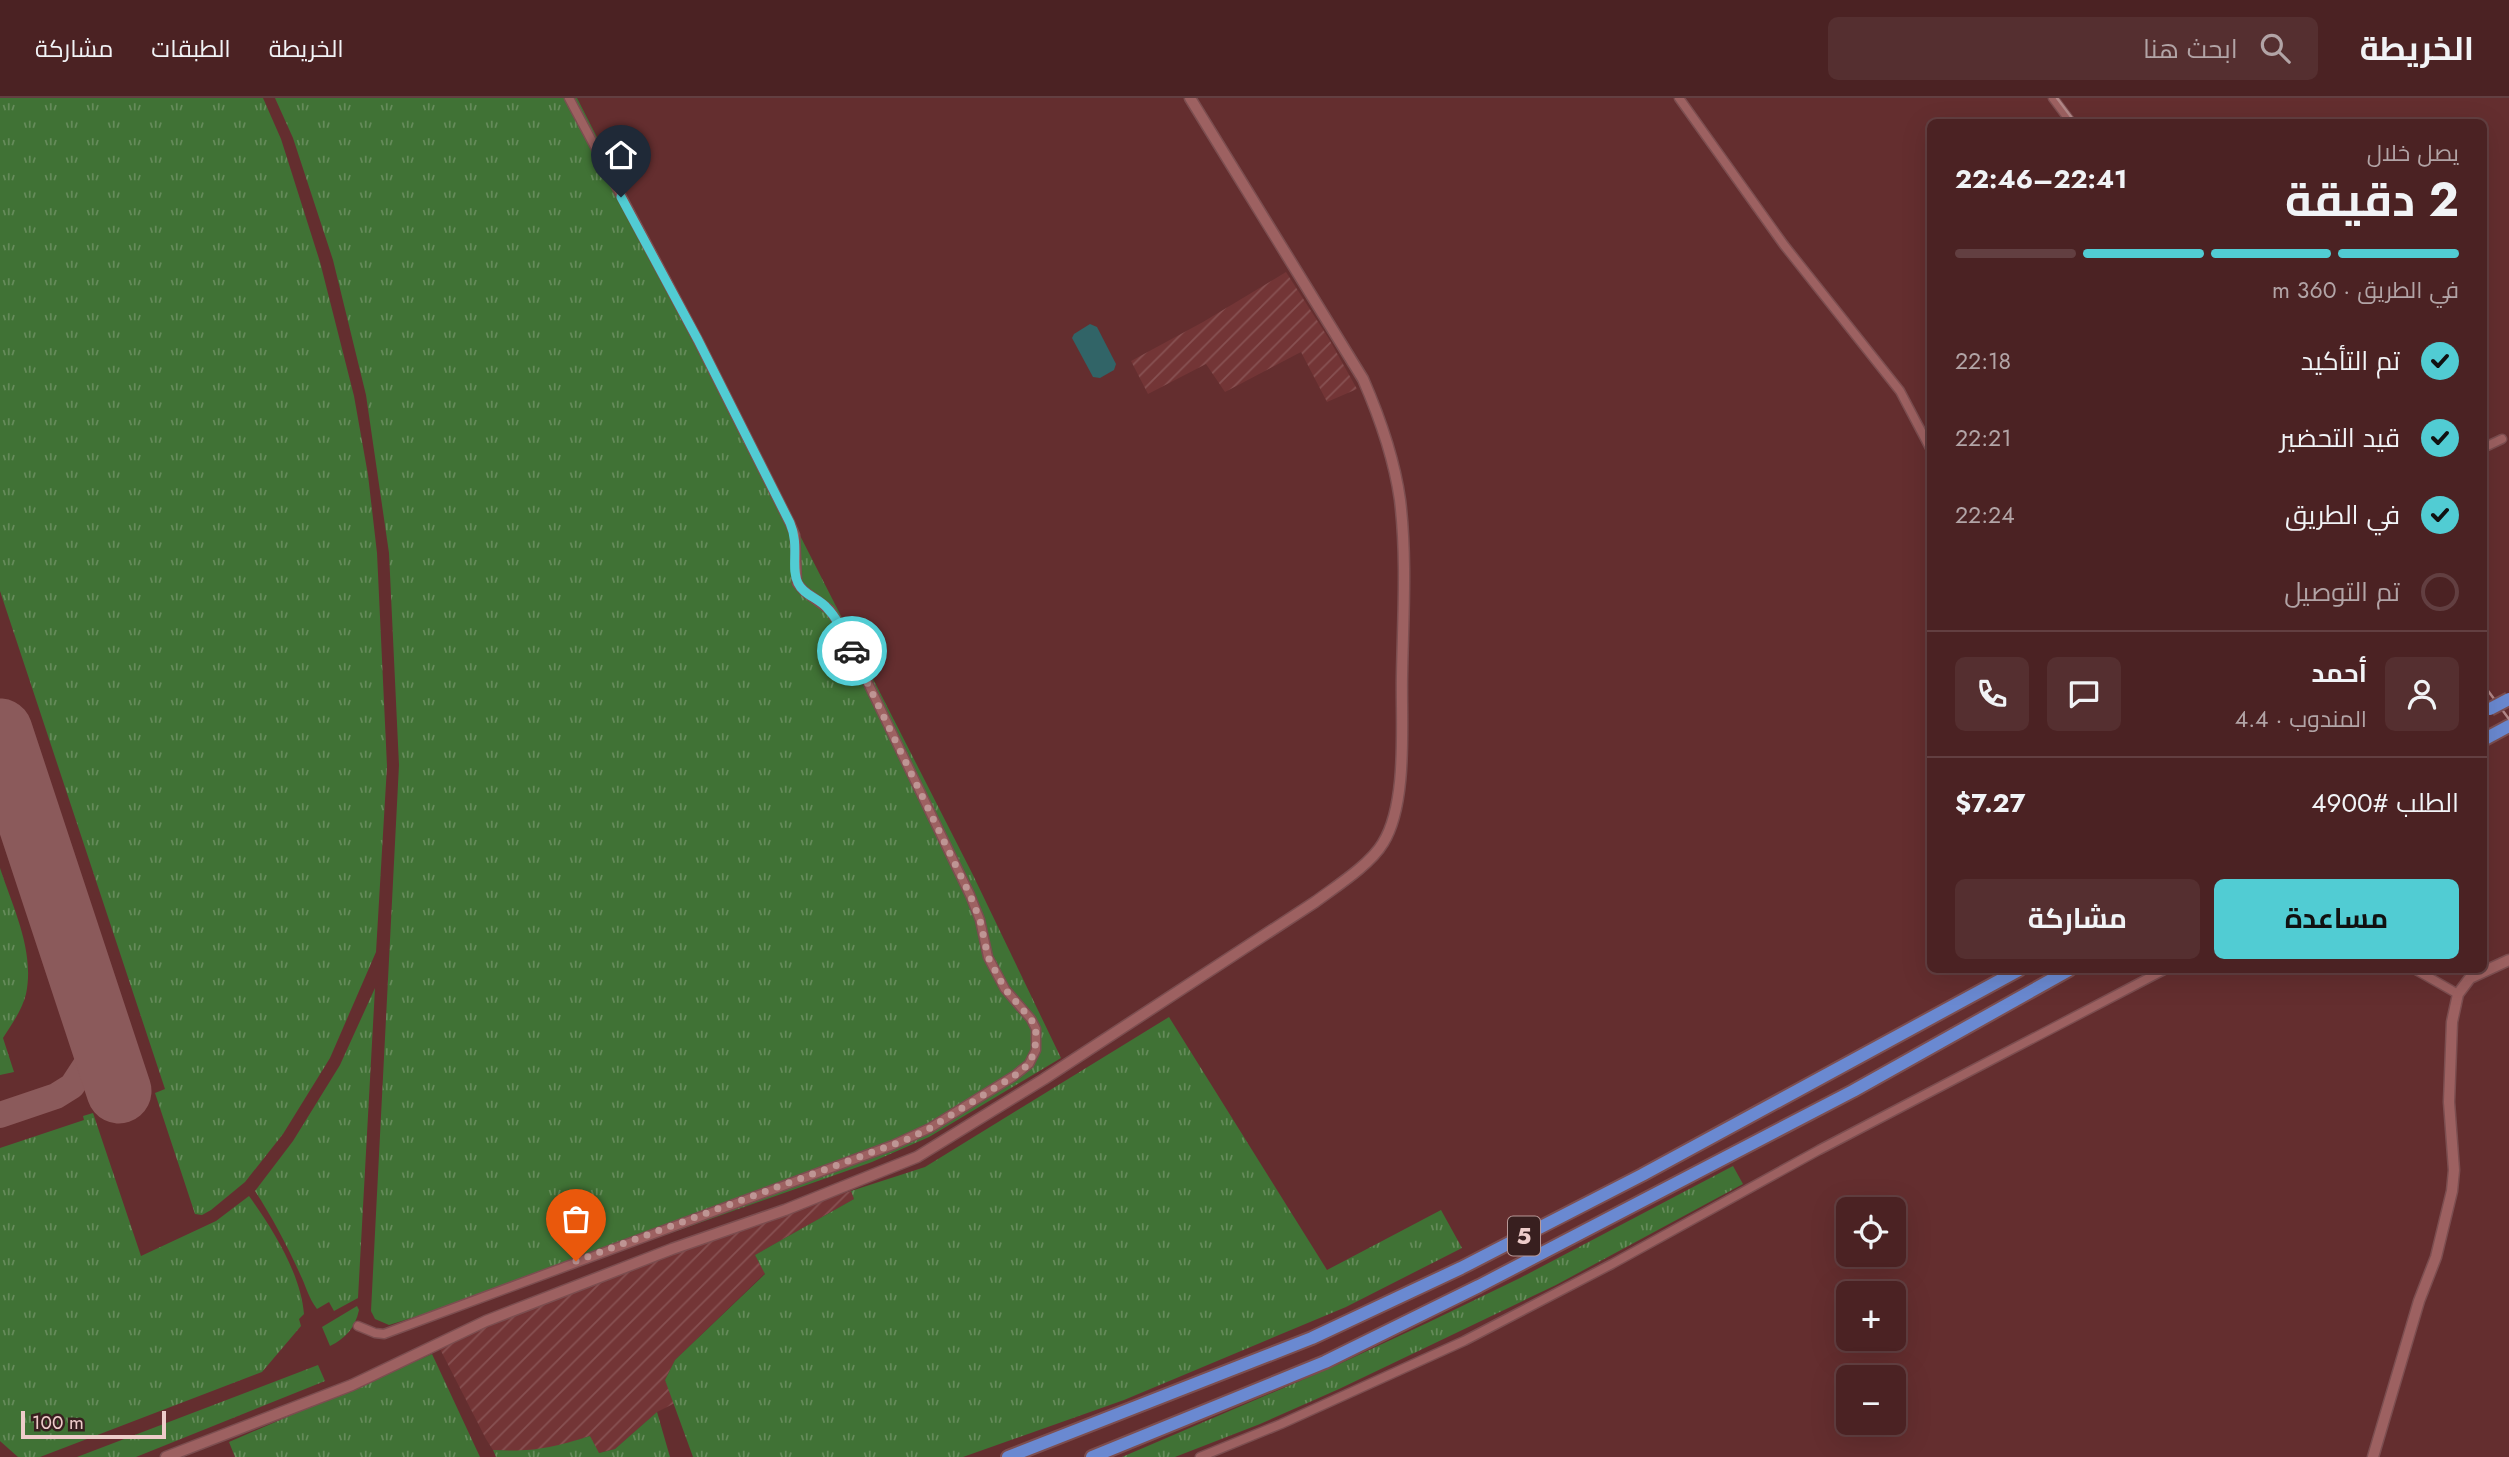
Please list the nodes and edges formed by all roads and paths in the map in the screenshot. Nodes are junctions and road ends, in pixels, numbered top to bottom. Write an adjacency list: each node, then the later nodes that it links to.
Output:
1 (569, 98): 21 (street)
2 (1190, 98): 22 (street)
3 (1679, 98): 7 (street)
4 (2053, 98): 5 (street)
5 (2069, 119)
6 (2502, 439): 8 (street)
7 (1927, 442)
8 (2487, 446)
9 (2509, 699): 10 (highway, bridge)
10 (2487, 711)
11 (2505, 728): 12 (highway)
12 (2487, 738)
13 (2509, 960): 14 (street)
14 (2487, 970)
15 (2013, 973): 23 (highway, 5)
16 (2064, 973): 24 (highway, 5)
17 (2158, 973): 25 (street)
18 (2421, 973): 20 (street)
19 (2481, 973): 20 (street)
20 (2458, 994): 26 (street)
21 (358, 1326)
22 (166, 1457)
23 (1008, 1457)
24 (1092, 1457)
25 (1200, 1457)
26 (2373, 1457)

